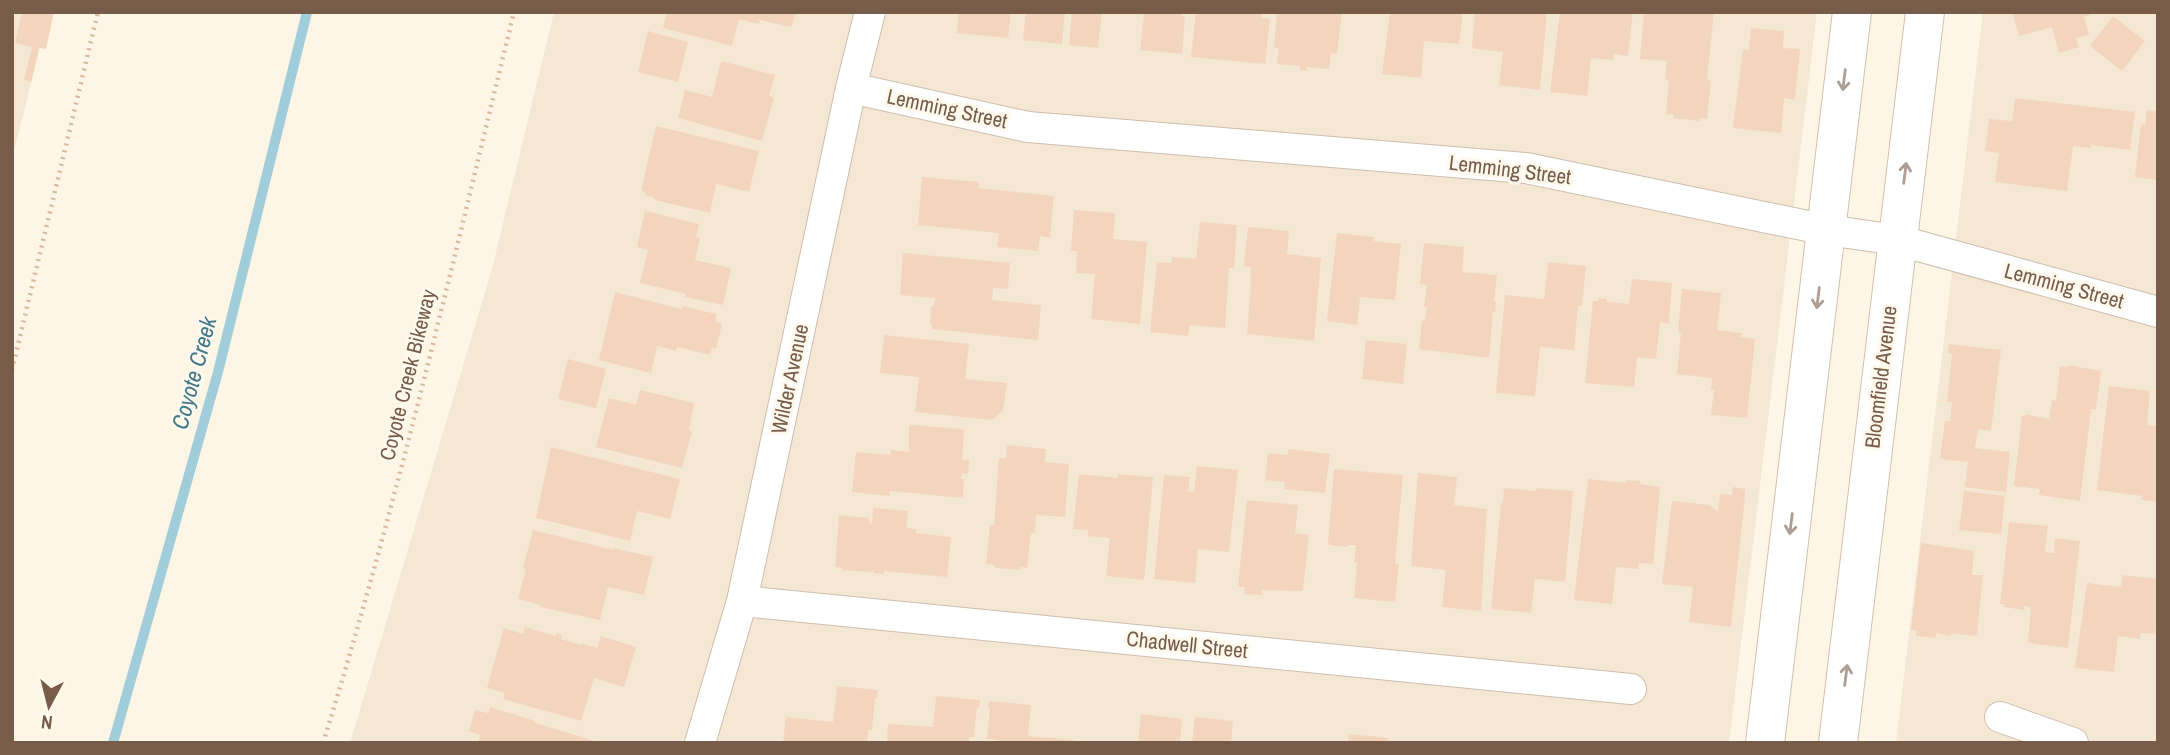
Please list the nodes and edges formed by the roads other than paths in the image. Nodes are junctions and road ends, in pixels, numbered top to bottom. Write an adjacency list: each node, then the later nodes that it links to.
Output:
1 (870, 12): 4 (street, Wilder Avenue)
2 (1852, 12): 5 (street, one-way to 5)
3 (1925, 12): 6 (street, Bloomfield Avenue, one-way to 3)
4 (851, 88): 5 (street, Lemming Street); 8 (street, Wilder Avenue)
5 (1826, 230): 6 (street, Lemming Street); 12 (street, one-way to 12)
6 (1897, 240): 7 (street, Lemming Street); 13 (street, Bloomfield Avenue, one-way to 6)
7 (2158, 312)
8 (743, 601): 9 (street, Chadwell Street); 11 (street, Wilder Avenue)
9 (1632, 689)
10 (2000, 717): 14 (street)
11 (700, 743)
12 (1765, 743)
13 (1838, 743)
14 (2073, 743)

